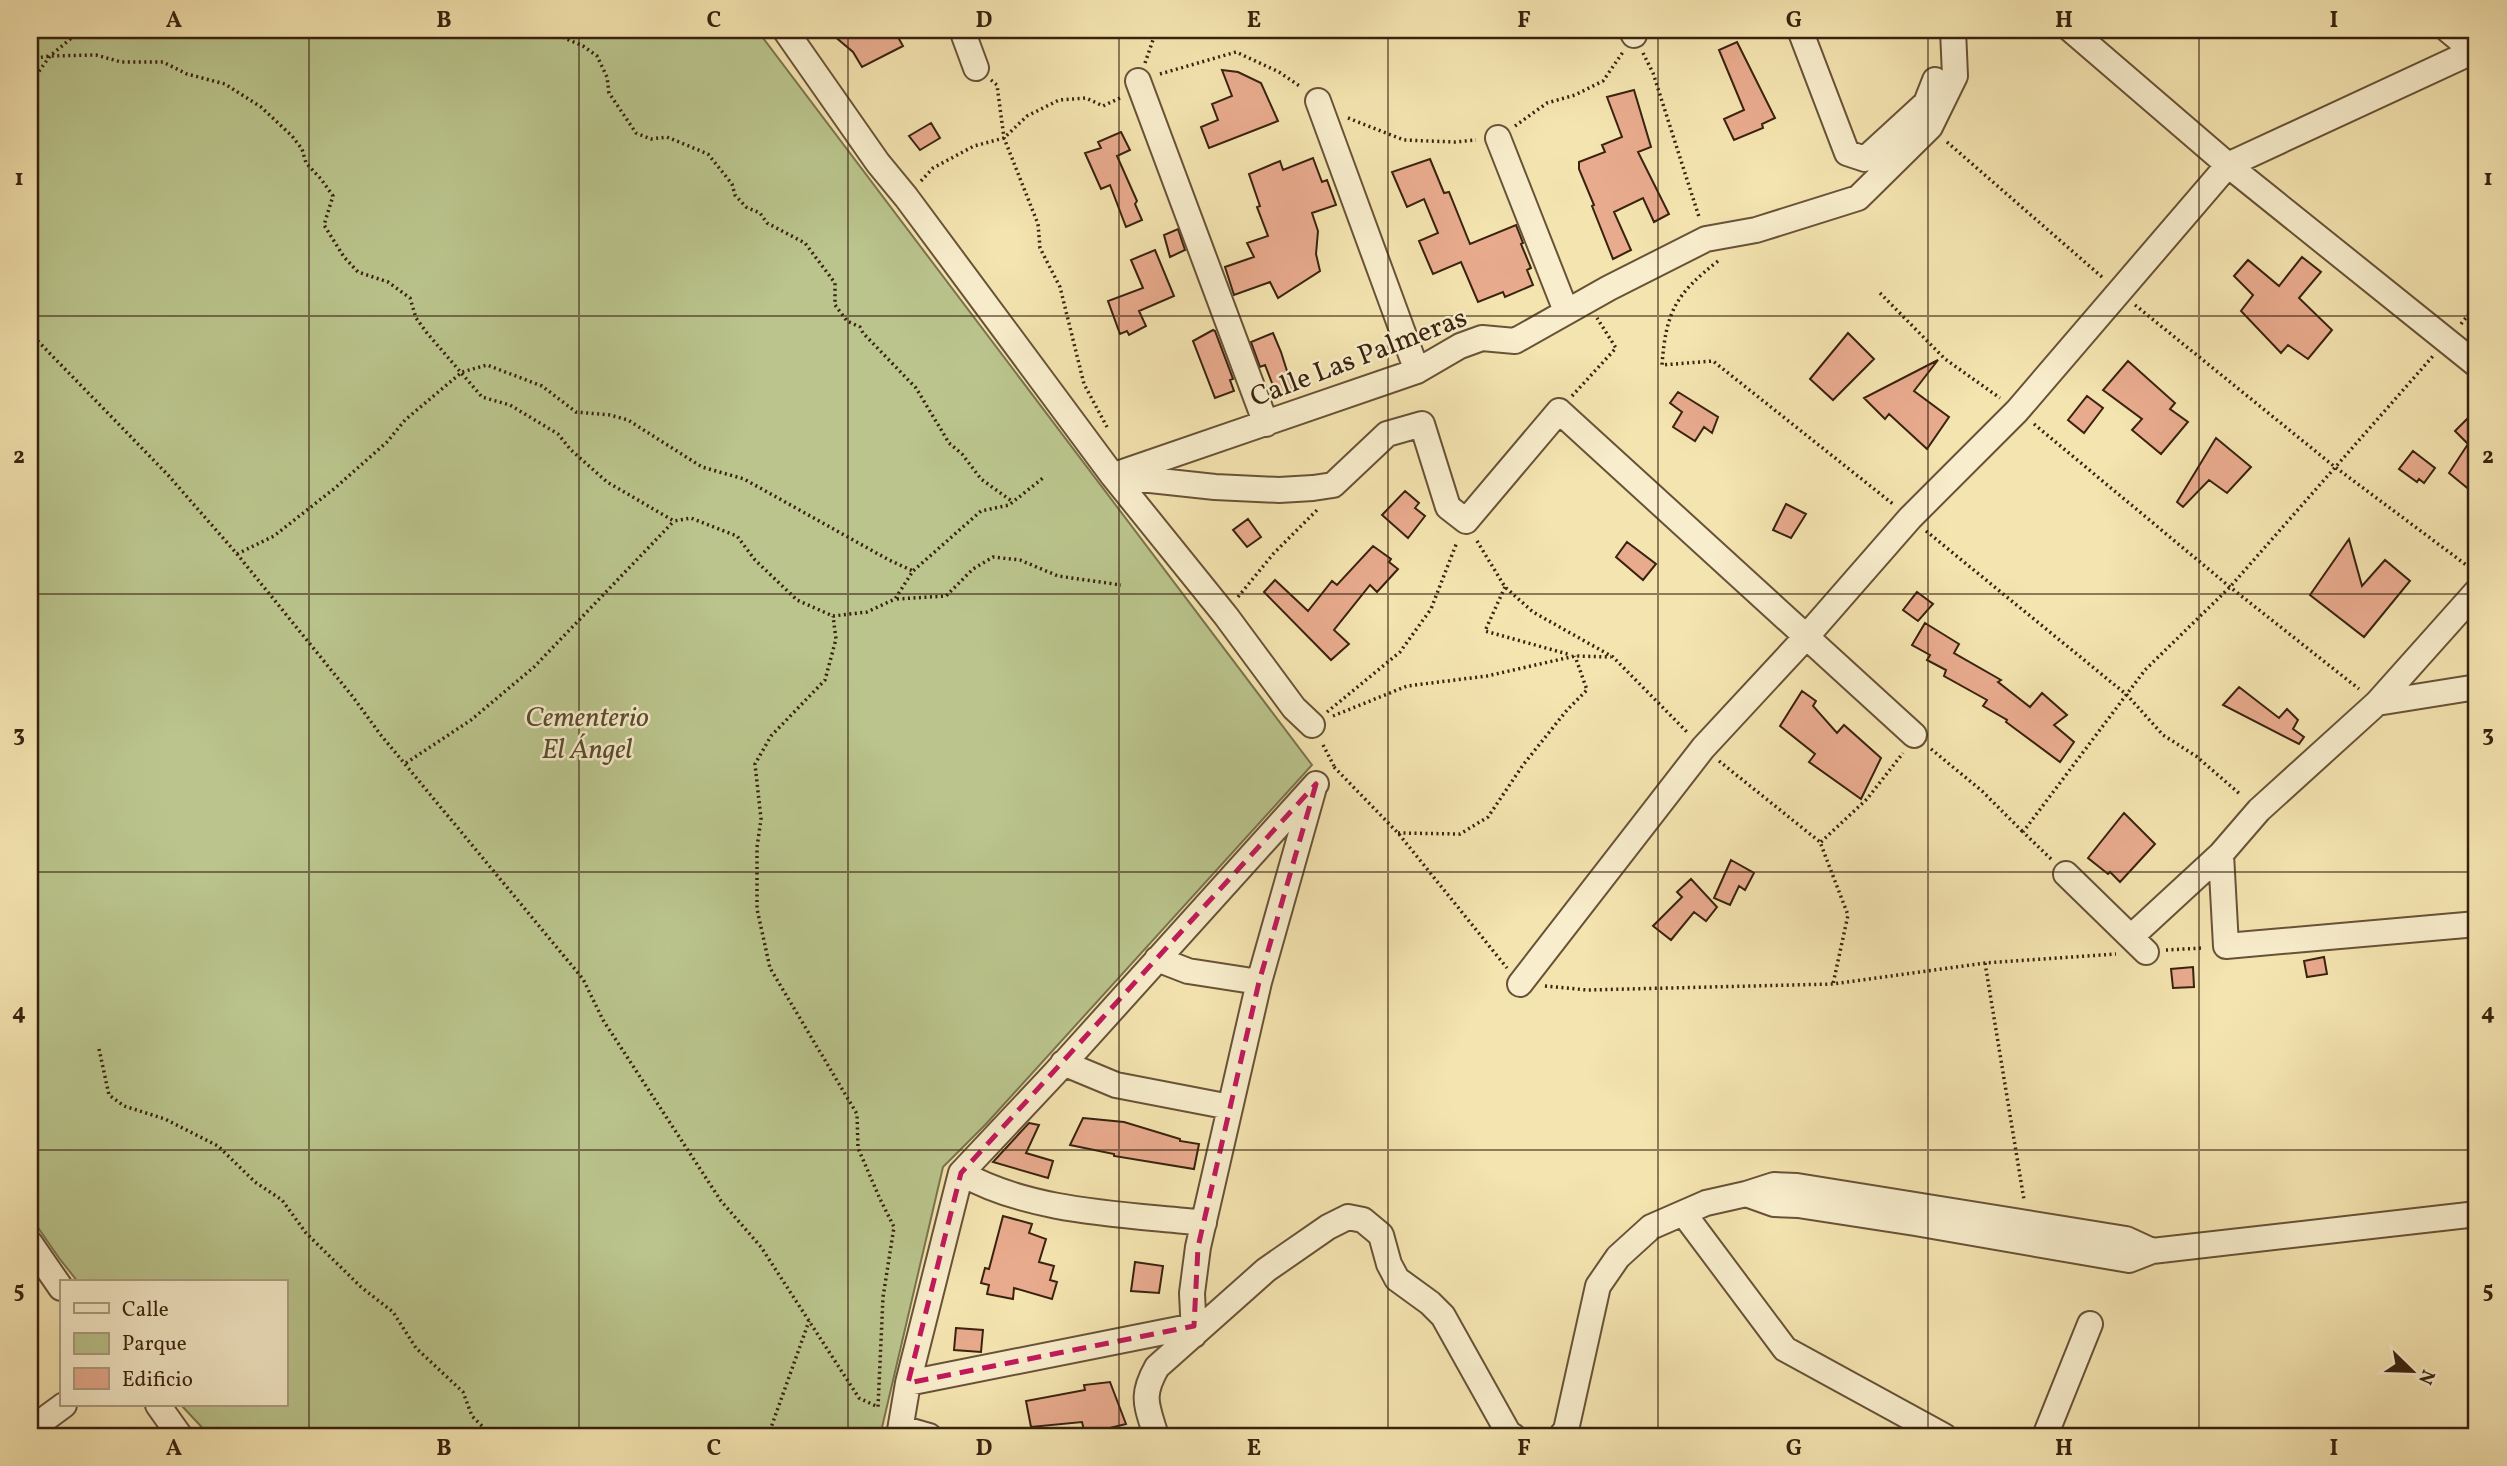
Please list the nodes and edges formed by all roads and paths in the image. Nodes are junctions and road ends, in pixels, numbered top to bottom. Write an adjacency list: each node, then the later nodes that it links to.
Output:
1 (81, 30): 12 (path)
2 (536, 30): 43 (path)
3 (785, 30): 22 (street)
4 (962, 30): 14 (street)
5 (1148, 30): 16 (path)
6 (1800, 30): 10 (street)
7 (2071, 30): 21 (street)
8 (2448, 30): 11 (street)
9 (1633, 32): 20 (path); 23 (path)
10 (1953, 32): 18 (street, Calle Las Palmeras)
11 (2476, 49): 21 (street)
12 (50, 56): 13 (path); 15 (path); 34 (path)
13 (30, 59)
14 (976, 68): 19 (path)
15 (30, 77)
16 (1138, 81): 17 (path); 19 (path); 37 (street)
17 (1318, 101): 20 (path); 33 (street)
18 (1930, 127): 23 (street, Calle Las Palmeras); 26 (path)
19 (1004, 138): 22 (path); 38 (path)
20 (1498, 138): 29 (street)
21 (2228, 165): 26 (street); 31 (street)
22 (906, 197): 40 (street)
23 (1706, 239): 25 (street, Calle Las Palmeras)
24 (1719, 261): 44 (path)
25 (1609, 288): 29 (street, Calle Las Palmeras); 35 (path)
26 (2118, 291): 36 (street); 39 (path)
27 (1880, 293): 36 (path)
28 (2477, 304): 31 (path)
29 (1566, 311): 33 (street, Calle Las Palmeras)
30 (30, 333): 47 (path)
31 (2447, 340): 32 (street); 39 (path)
32 (2477, 365)
33 (1417, 371): 37 (street, Calle Las Palmeras)
34 (462, 373): 45 (path); 47 (path); 48 (path)
35 (1559, 411): 46 (street); 57 (street)
36 (2017, 411): 44 (street); 52 (path)
37 (1266, 424): 40 (street, Calle Las Palmeras)
38 (1109, 431)
39 (2335, 467): 49 (path); 52 (path)
40 (1112, 476): 42 (street); 55 (street)
41 (1043, 478): 43 (path)
42 (1333, 485): 46 (street); 55 (path)
43 (1013, 502): 48 (path)
44 (1910, 518): 57 (street); 61 (path)
45 (674, 521): 56 (path); 66 (path)
46 (1466, 521): 51 (path); 63 (path)
47 (237, 554): 66 (path)
48 (913, 570): 54 (path)
49 (2477, 573)
50 (1121, 585): 54 (path)
51 (1505, 587): 58 (path); 59 (path)
52 (2230, 587): 61 (path); 62 (path)
53 (2477, 591): 62 (street)
54 (895, 599): 56 (path)
55 (1226, 616): 63 (street)
56 (833, 617): 95 (path)
57 (1806, 636): 64 (street); 65 (street)
58 (1575, 656): 59 (path); 63 (path); 71 (path)
59 (1613, 657): 65 (path)
60 (2477, 687): 62 (street)
61 (2127, 695): 69 (path); 70 (path)
62 (2377, 703): 69 (street)
63 (1312, 724): 67 (path)
64 (1914, 736): 70 (path); 72 (path)
65 (1703, 748): 72 (path); 81 (street)
66 (406, 763): 95 (path)
67 (1334, 767): 68 (path); 71 (path)
68 (1315, 784): 78 (street); 80 (street)
69 (2259, 810): 73 (street)
70 (2023, 832): 74 (path)
71 (1398, 833): 81 (path)
72 (1821, 842): 82 (path)
73 (2221, 854): 76 (street); 77 (street)
74 (2066, 874): 76 (street)
75 (2477, 924): 77 (street)
76 (2138, 944): 77 (path); 79 (path)
77 (2226, 946)
78 (1157, 959): 80 (street); 84 (street)
79 (1984, 963): 82 (path); 91 (path)
80 (1258, 982): 85 (street)
81 (1520, 984): 82 (path)
82 (1833, 985)
83 (99, 1049): 104 (path)
84 (1063, 1063): 85 (street); 86 (street)
85 (1230, 1107): 90 (street)
86 (961, 1173): 90 (street); 98 (street)
87 (1746, 1194): 88 (street); 91 (street); 93 (street)
88 (1684, 1214): 109 (street); 110 (street)
89 (2477, 1214): 93 (street)
90 (1204, 1223): 97 (street)
91 (2028, 1223): 93 (street)
92 (30, 1243): 94 (street)
93 (2152, 1251)
94 (60, 1287)
95 (809, 1321): 105 (path)
96 (2090, 1324): 111 (street)
97 (1194, 1330): 98 (street); 107 (street); 108 (street)
98 (908, 1383): 102 (street)
99 (63, 1406): 101 (street)
100 (159, 1406): 103 (street)
101 (30, 1430)
102 (900, 1432): 106 (street)
103 (180, 1436)
104 (492, 1436)
105 (768, 1436)
106 (929, 1436)
107 (1156, 1436)
108 (1513, 1436)
109 (1561, 1436)
110 (1944, 1436)
111 (2045, 1436)

